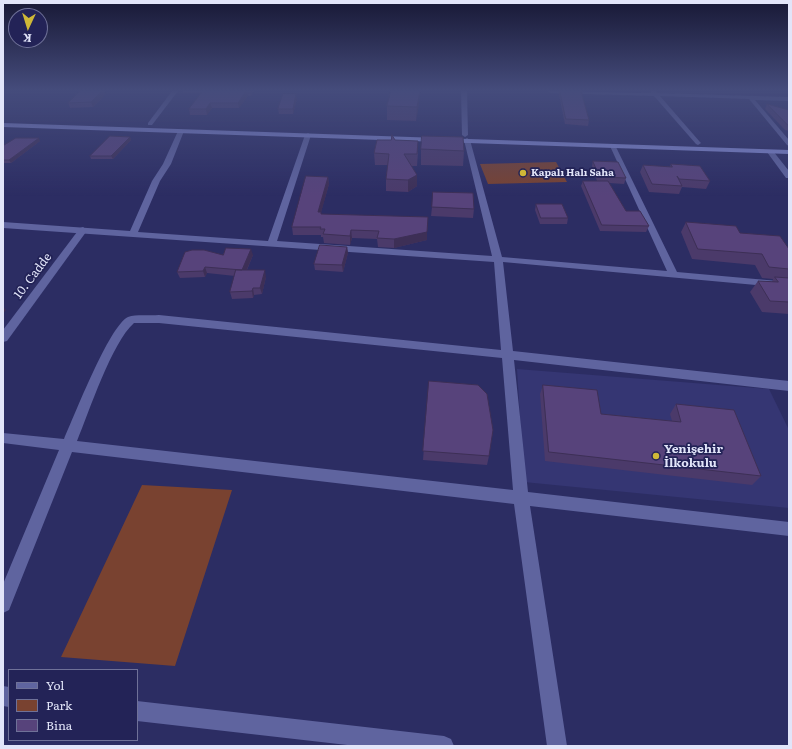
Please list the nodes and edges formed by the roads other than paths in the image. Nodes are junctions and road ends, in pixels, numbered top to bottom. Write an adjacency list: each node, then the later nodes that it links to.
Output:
1 (31, 126): 6 (highway)
2 (197, 126): 8 (highway)
3 (466, 126): 8 (street)
4 (683, 126): 9 (street)
5 (774, 126): 10 (street)
6 (181, 131): 7 (highway); 17 (street)
7 (308, 136): 8 (highway); 18 (street)
8 (466, 137): 9 (highway); 11 (highway); 19 (street)
9 (698, 143): 10 (highway)
10 (789, 145)
11 (613, 146): 12 (highway); 20 (street)
12 (771, 152): 13 (highway); 14 (street)
13 (789, 152)
14 (789, 176)
15 (3, 225): 16 (street)
16 (83, 230): 17 (street); 22 (street, 10. Cadde)
17 (132, 234): 18 (street)
18 (272, 243): 19 (street)
19 (498, 259): 20 (street); 23 (street)
20 (673, 274): 21 (street)
21 (789, 285)
22 (3, 338)
23 (508, 355): 24 (street); 26 (street); 27 (street)
24 (789, 386)
25 (3, 438): 26 (street)
26 (68, 445): 27 (street); 29 (street)
27 (521, 498): 28 (street); 32 (street)
28 (789, 530)
29 (3, 604)
30 (138, 711): 31 (street)
31 (444, 746)
32 (557, 746)

